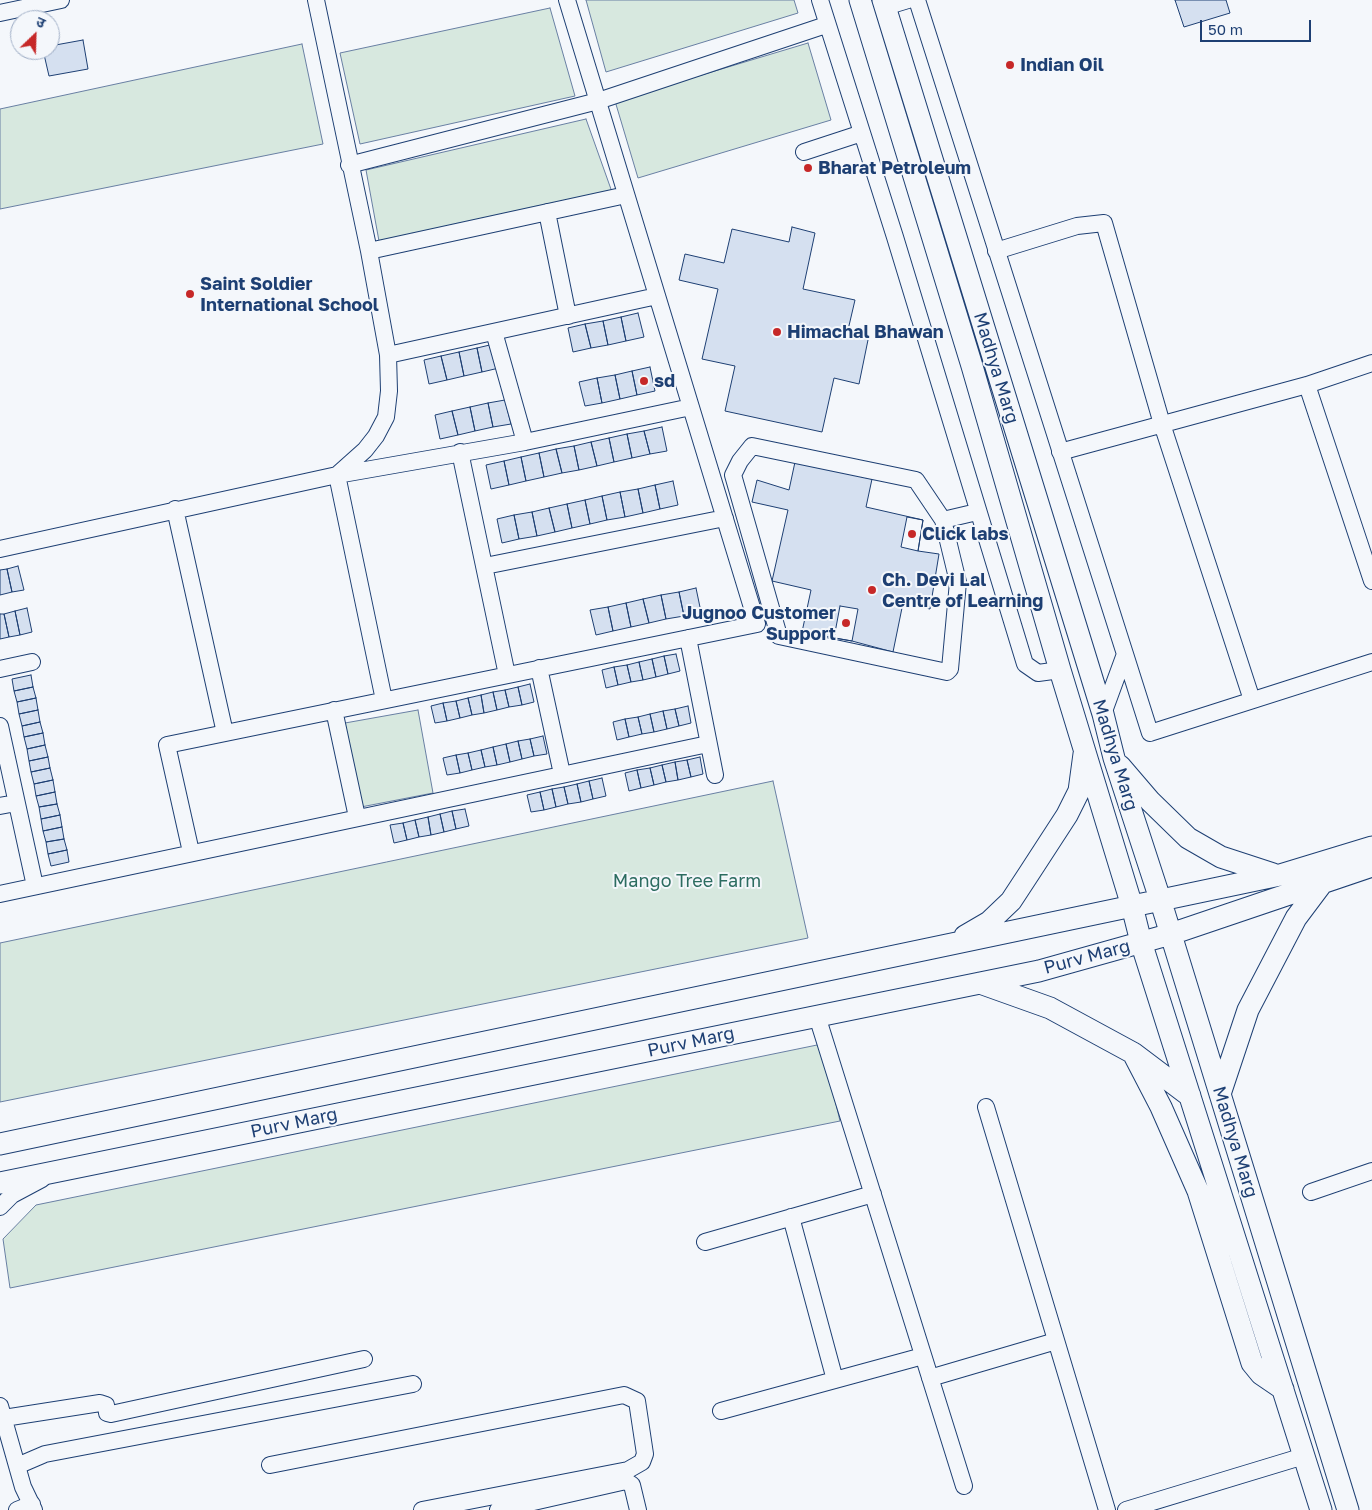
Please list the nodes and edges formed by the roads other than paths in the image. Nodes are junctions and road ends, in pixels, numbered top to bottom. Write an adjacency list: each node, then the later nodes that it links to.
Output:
1 (61, 0): 9 (street)
2 (316, 0): 14 (street)
3 (567, 0): 11 (street)
4 (820, 0): 10 (street)
5 (860, 0): 44 (main road, Madhya Marg)
6 (908, 0): 8 (street)
7 (917, 0): 18 (street)
8 (884, 4): 49 (main road, Madhya Marg)
9 (0, 13)
10 (826, 25): 11 (street); 12 (street)
11 (598, 101): 14 (street); 15 (street)
12 (862, 133): 13 (street); 32 (street)
13 (804, 152)
14 (349, 165): 17 (street)
15 (626, 195): 16 (street); 19 (street)
16 (547, 212): 17 (street); 20 (street)
17 (369, 251): 22 (street)
18 (996, 252): 26 (street); 29 (street)
19 (657, 296): 20 (street); 25 (street)
20 (568, 316): 21 (street)
21 (494, 332): 22 (street); 27 (street)
22 (388, 355): 30 (street)
23 (1372, 363): 24 (street)
24 (1307, 385): 26 (street); 37 (street)
25 (691, 406): 27 (street); 33 (street)
26 (1162, 424): 29 (street); 47 (street)
27 (525, 442): 28 (street)
28 (460, 452): 30 (street); 36 (street)
29 (1060, 452): 39 (street)
30 (337, 475): 31 (street); 46 (street)
31 (175, 509): 35 (street); 51 (street)
32 (977, 512): 34 (street); 44 (street)
33 (725, 518): 36 (street); 38 (street)
34 (943, 520): 34 (street)
35 (0, 549)
36 (485, 566): 45 (street)
37 (1372, 581)
38 (688, 638): 42 (street); 52 (street)
39 (1125, 654): 47 (street); 49 (street)
40 (32, 662): 43 (street)
41 (1372, 662): 47 (street)
42 (539, 668): 45 (street); 55 (street)
43 (0, 669)
44 (1060, 670): 53 (main road, Madhya Marg)
45 (507, 675): 46 (street)
46 (384, 700): 48 (street)
47 (1252, 700)
48 (334, 710): 51 (street); 59 (street)
49 (1103, 714): 54 (main road, Madhya Marg)
50 (0, 726): 57 (street)
51 (225, 733): 61 (street)
52 (708, 744): 55 (street); 56 (street)
53 (1085, 748): 68 (main road, Madhya Marg); 71 (main road)
54 (1114, 758): 63 (main road); 67 (main road, Madhya Marg)
55 (562, 774): 59 (street)
56 (715, 775)
57 (16, 803): 58 (street); 65 (street)
58 (0, 806)
59 (357, 817): 61 (street)
60 (1372, 847): 63 (main road)
61 (191, 852): 65 (street)
62 (1372, 866): 64 (main road, Purv Marg)
63 (1280, 875): 67 (main road)
64 (1323, 882): 69 (main road, Purv Marg); 75 (main road)
65 (36, 886): 66 (street)
66 (0, 894)
67 (1160, 900): 68 (main road); 69 (main road, Madhya Marg)
68 (1132, 906): 70 (main road, Madhya Marg); 71 (main road)
69 (1171, 934): 70 (main road, Purv Marg); 75 (main road, Madhya Marg)
70 (1141, 942): 72 (main road, Purv Marg); 76 (main road, Madhya Marg)
71 (950, 944): 78 (main road)
72 (980, 983): 73 (main road, Purv Marg); 74 (main road)
73 (817, 1016): 80 (main road, Purv Marg); 83 (street)
74 (1133, 1053): 76 (main road); 93 (main road)
75 (1220, 1094): 107 (main road, Madhya Marg)
76 (1190, 1096): 93 (main road, Madhya Marg)
77 (986, 1107): 87 (street)
78 (0, 1144)
79 (1372, 1171): 82 (street)
80 (57, 1172): 81 (main road, Purv Marg); 84 (street)
81 (0, 1183)
82 (1311, 1192)
83 (873, 1194): 85 (street); 88 (street)
84 (0, 1207)
85 (791, 1217): 86 (street); 91 (street)
86 (705, 1242)
87 (1056, 1341): 90 (street); 104 (street)
88 (923, 1356): 90 (street); 91 (street)
89 (364, 1359): 95 (street)
90 (930, 1378): 99 (street)
91 (834, 1380): 94 (street)
92 (413, 1384): 97 (street)
93 (1283, 1389): 96 (main road, Madhya Marg)
94 (721, 1411)
95 (2, 1412): 97 (street)
96 (1304, 1456): 105 (street); 106 (main road, Madhya Marg)
97 (17, 1466): 100 (street)
98 (270, 1466): 101 (street)
99 (964, 1486)
100 (28, 1508)
101 (422, 1510)
102 (498, 1510): 103 (street)
103 (638, 1510)
104 (1107, 1510)
105 (1126, 1510)
106 (1321, 1510)
107 (1348, 1510)

